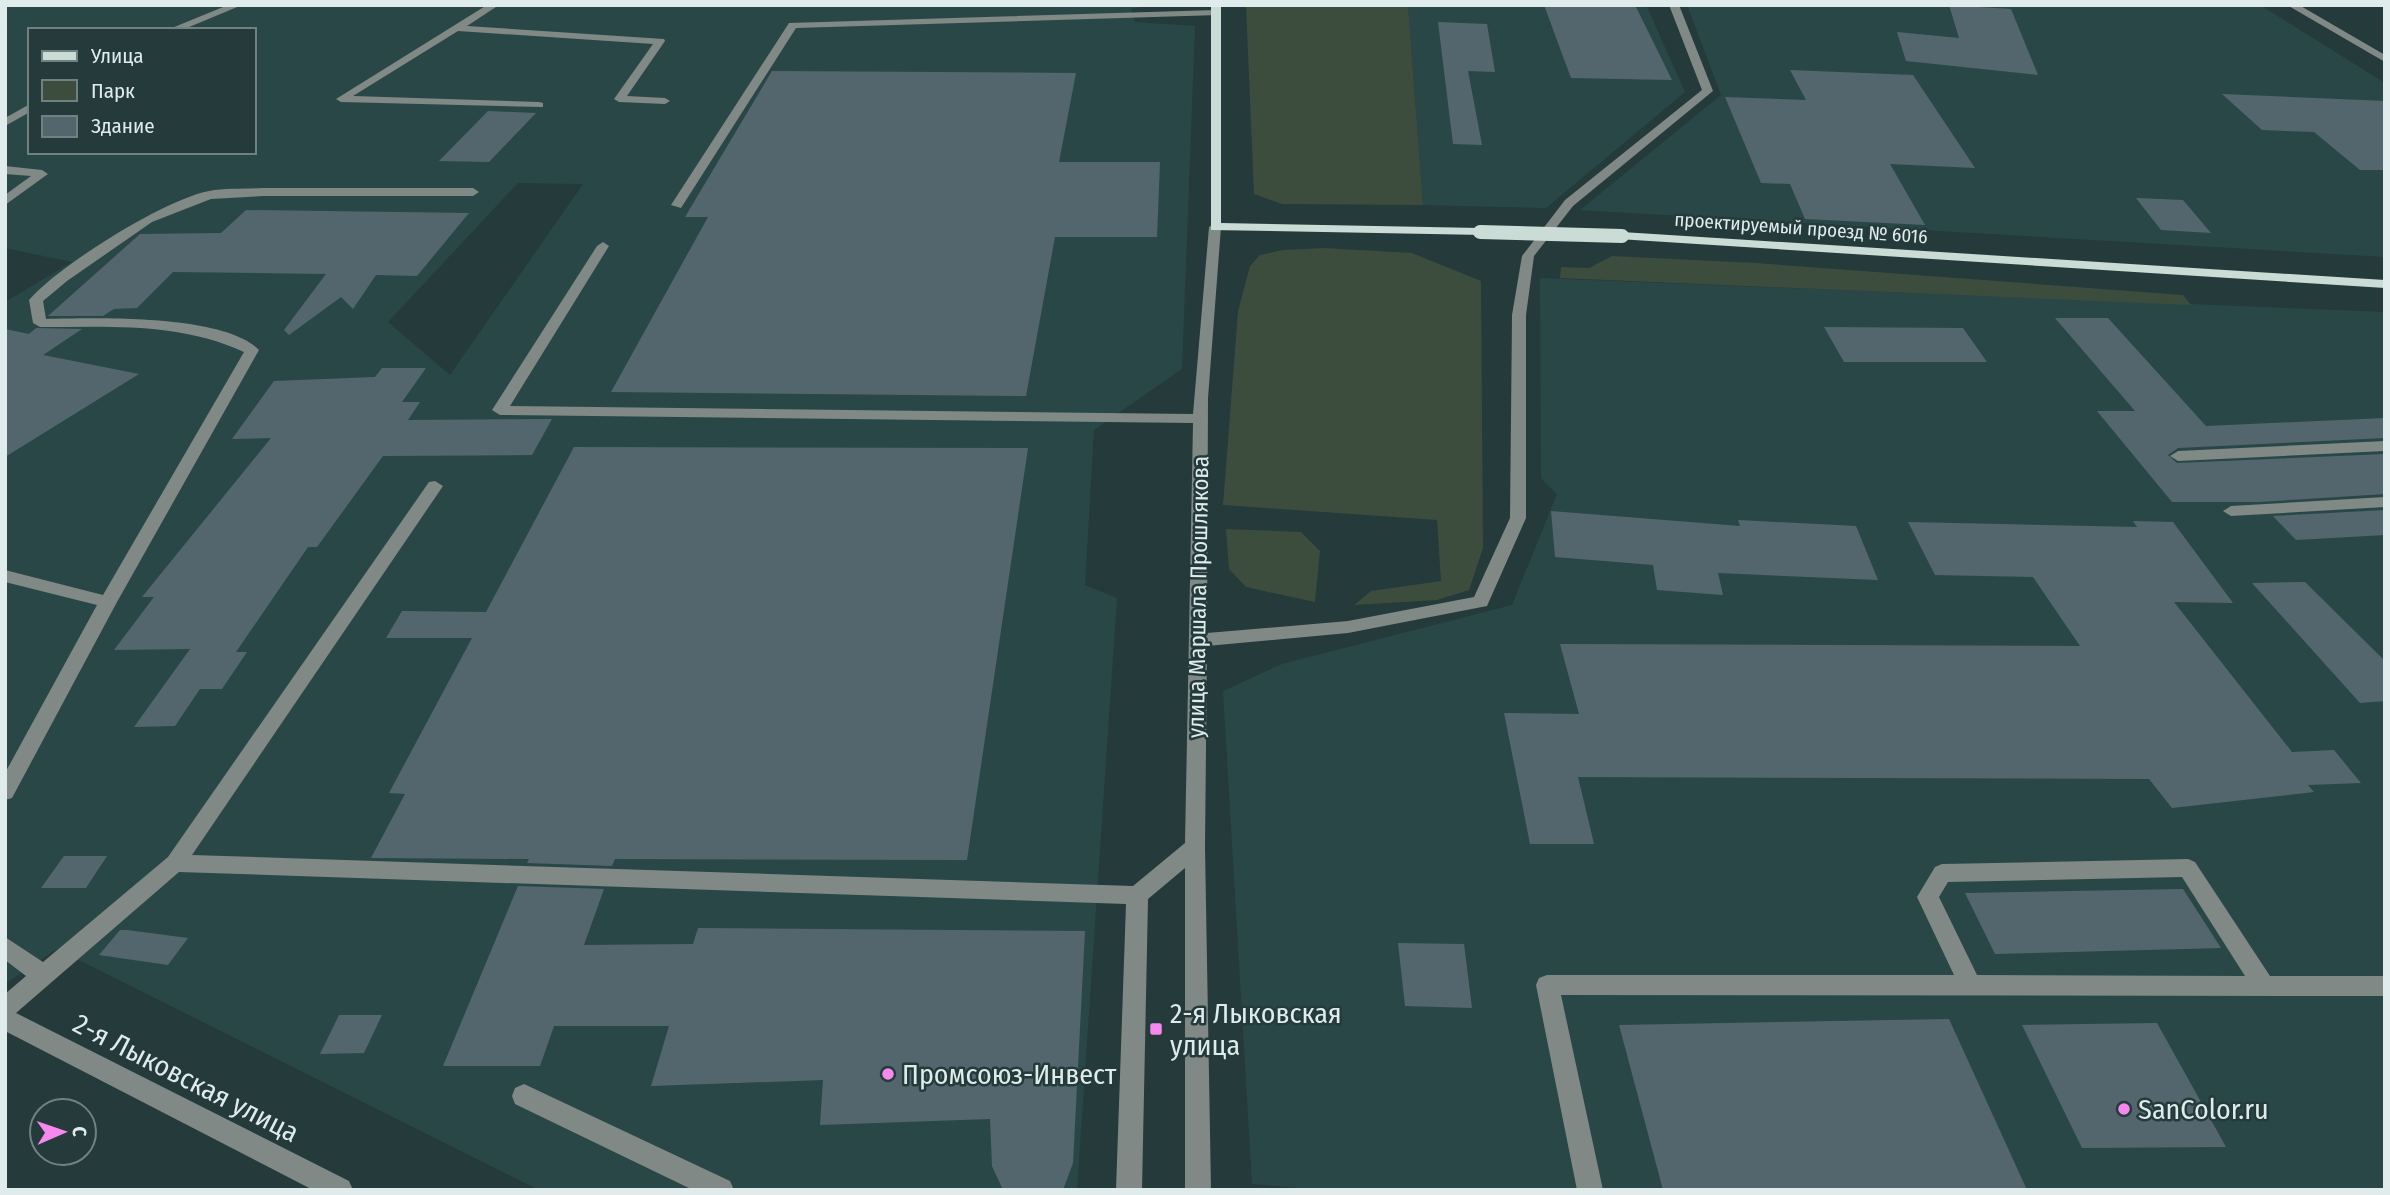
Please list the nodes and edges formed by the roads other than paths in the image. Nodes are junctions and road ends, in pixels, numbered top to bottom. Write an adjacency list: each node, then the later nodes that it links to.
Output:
1 (237, 5): 6 (street)
2 (494, 5): 7 (street)
3 (1674, 5): 28 (street)
4 (2292, 5): 8 (street)
5 (1216, 9): 16 (street); 17 (main road, улица Маршала Прошлякова)
6 (178, 28)
7 (456, 28): 9 (street); 10 (street)
8 (2385, 59)
9 (665, 101)
10 (539, 105)
11 (28, 108): 12 (street)
12 (5, 123)
13 (5, 170): 15 (street)
14 (473, 192): 27 (street)
15 (5, 201)
16 (677, 205)
17 (1214, 227): 19 (main road, проектируемый проезд № 6016, bridge); 20 (street, улица Маршала Прошлякова)
18 (603, 246): 20 (street)
19 (2385, 284)
20 (1201, 419): 28 (street, улица Маршала Прошлякова)
21 (2385, 446): 22 (street)
22 (2178, 456)
23 (435, 486): 31 (street)
24 (2385, 502): 25 (street)
25 (2231, 511)
26 (5, 576): 27 (street)
27 (108, 602): 29 (street)
28 (1198, 640): 30 (street, улица Маршала Прошлякова)
29 (5, 792)
30 (1195, 847): 32 (street); 44 (street, улица Маршала Прошлякова)
31 (175, 863): 32 (street); 34 (street)
32 (1137, 895): 43 (street)
33 (5, 947): 34 (street)
34 (43, 975): 38 (street)
35 (1971, 986): 36 (street); 36 (street); 45 (street)
36 (2264, 986): 37 (street)
37 (2385, 986)
38 (5, 1008)
39 (5, 1019): 41 (street, 2-я Лыковская улица)
40 (524, 1096): 42 (street)
41 (340, 1190)
42 (721, 1190)
43 (1129, 1190)
44 (1198, 1190)
45 (1590, 1190)

